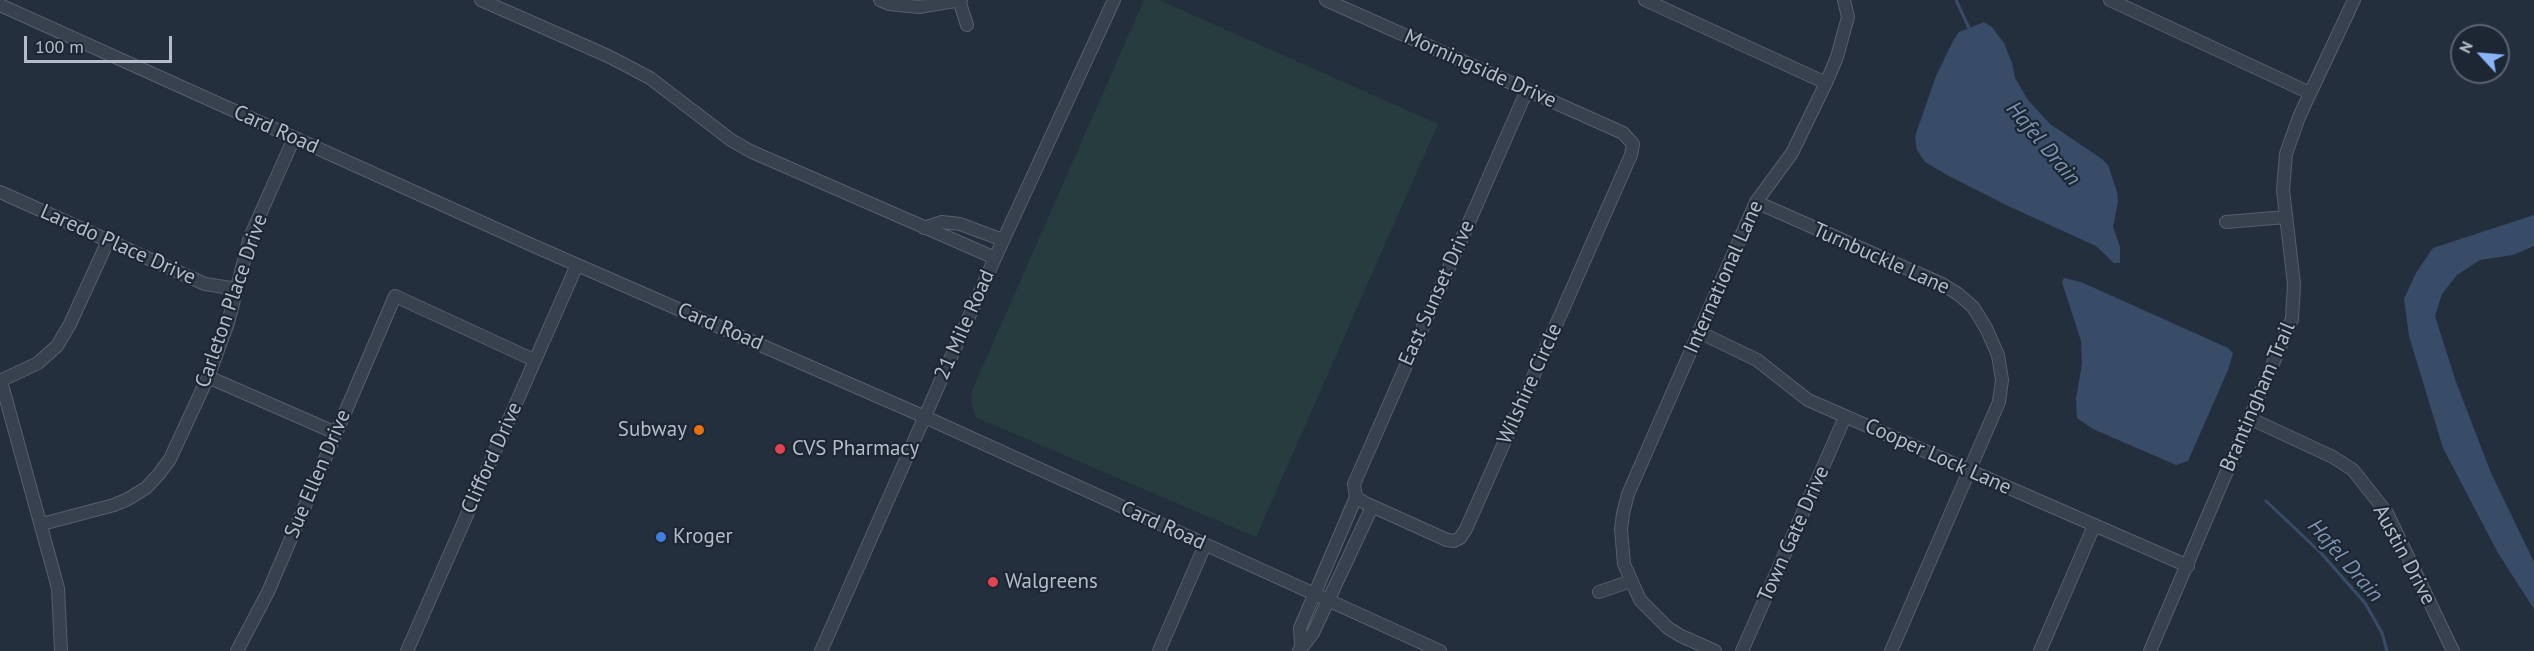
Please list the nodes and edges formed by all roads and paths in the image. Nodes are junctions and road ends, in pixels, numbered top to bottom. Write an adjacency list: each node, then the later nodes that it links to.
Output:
1 (481, 0): 21 (street)
2 (880, 0): 3 (street)
3 (960, 0): 11 (street)
4 (1114, 0): 22 (street, 21 Mile Road)
5 (1326, 0): 13 (street, Morningside Drive)
6 (1645, 0): 12 (street)
7 (1844, 0): 12 (street, International Lane)
8 (2110, 0): 14 (street)
9 (2354, 0): 14 (street, Brantingham Trail)
10 (0, 5): 15 (street, Card Road)
11 (968, 25)
12 (1826, 83): 18 (street, International Lane)
13 (1527, 90): 16 (street, Morningside Drive); 36 (street, East Sunset Drive)
14 (2310, 93): 19 (street, Brantingham Trail)
15 (294, 138): 25 (street, Card Road); 26 (street, Carleton Place Drive)
16 (1632, 141): 37 (street, Wilshire Circle)
17 (0, 192): 23 (street, Laredo Place Drive)
18 (1756, 202): 27 (street, International Lane); 35 (street, Turnbuckle Lane)
19 (2286, 217): 20 (street); 33 (street, Brantingham Trail)
20 (2226, 222)
21 (924, 228): 22 (street); 24 (street)
22 (1003, 240): 24 (street, 21 Mile Road)
23 (108, 241): 26 (street, Laredo Place Drive); 30 (street)
24 (995, 258): 31 (street, 21 Mile Road)
25 (577, 265): 28 (street, Clifford Drive); 31 (street, Card Road)
26 (237, 289): 29 (street, Carleton Place Drive)
27 (1698, 332): 32 (street, Cooper Lock Lane); 42 (street, International Lane)
28 (534, 360): 34 (street, Sue Ellen Drive); 49 (street, Clifford Drive)
29 (208, 377): 34 (street); 38 (street, Carleton Place Drive)
30 (1, 381): 38 (street)
31 (925, 417): 40 (street, Card Road); 50 (street, 21 Mile Road)
32 (1845, 417): 35 (street, Cooper Lock Lane); 54 (street, Town Gate Drive)
33 (2249, 418): 41 (street, Brantingham Trail); 58 (street, Austin Drive)
34 (336, 433): 48 (street, Sue Ellen Drive)
35 (1970, 471): 39 (street, Cooper Lock Lane); 55 (street, Turnbuckle Lane)
36 (1356, 497): 37 (street); 44 (street, East Sunset Drive)
37 (1372, 507): 45 (street)
38 (42, 524): 47 (street)
39 (2094, 526): 41 (street, Cooper Lock Lane); 56 (street)
40 (1205, 545): 44 (street, Card Road); 51 (street)
41 (2188, 566): 57 (street, Brantingham Trail)
42 (1630, 581): 43 (street); 53 (street, International Lane)
43 (1599, 592)
44 (1314, 593): 45 (street, Card Road); 46 (street, East Sunset Drive)
45 (1329, 600): 46 (street); 52 (street, Card Road)
46 (1300, 648)
47 (61, 651)
48 (237, 651)
49 (407, 651)
50 (821, 651)
51 (1159, 651)
52 (1440, 651)
53 (1715, 651)
54 (1742, 651)
55 (1891, 651)
56 (2040, 651)
57 (2150, 651)
58 (2453, 651)

